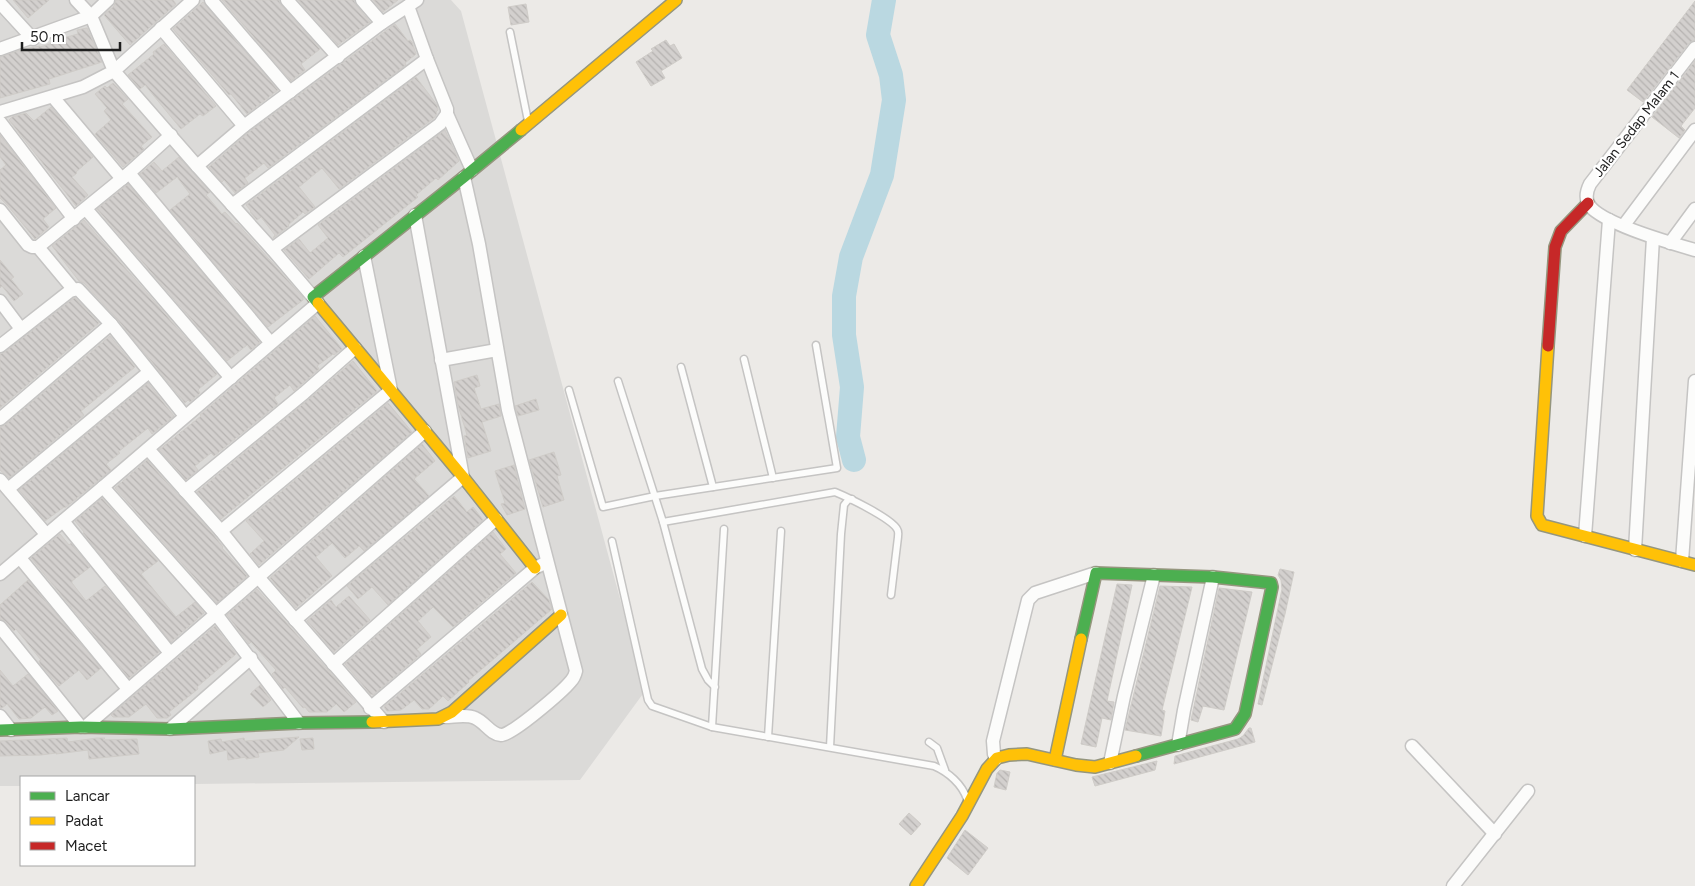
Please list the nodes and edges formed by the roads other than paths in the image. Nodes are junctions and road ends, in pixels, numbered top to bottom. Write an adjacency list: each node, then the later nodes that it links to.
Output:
1 (76, 0): 10 (street)
2 (108, 0): 10 (street)
3 (194, 0): 12 (street)
4 (211, 0): 20 (street)
5 (287, 0): 17 (street)
6 (362, 0): 11 (street)
7 (676, 0): 25 (street)
8 (0, 3): 14 (street)
9 (412, 3): 11 (street); 18 (street)
10 (91, 16): 14 (street); 19 (street)
11 (382, 23): 17 (street)
12 (161, 28): 19 (street); 26 (street)
13 (510, 32): 25 (lane)
14 (33, 39): 16 (street)
15 (1695, 48): 32 (street, Jalan Sedap Malam 1)
16 (0, 49)
17 (338, 57): 20 (street)
18 (427, 59): 23 (street); 33 (street)
19 (114, 71): 21 (street); 28 (street)
20 (290, 92): 26 (street)
21 (54, 97): 22 (street); 31 (street)
22 (0, 112)
23 (447, 114): 30 (street); 44 (street)
24 (0, 122): 38 (street)
25 (529, 122): 30 (street)
26 (244, 126): 29 (street)
27 (1695, 130): 40 (street)
28 (171, 135): 29 (street); 31 (street)
29 (197, 166): 33 (street)
30 (468, 174): 37 (street); 56 (street)
31 (126, 176): 34 (street); 52 (street)
32 (1588, 203): 39 (street); 85 (street)
33 (232, 205): 44 (street)
34 (86, 209): 38 (street); 61 (street)
35 (1695, 209): 42 (street)
36 (0, 210): 43 (street)
37 (415, 215): 46 (street); 58 (street)
38 (74, 218): 43 (street)
39 (1609, 220): 40 (street); 85 (street)
40 (1624, 225): 41 (street)
41 (1653, 238): 42 (street); 87 (street)
42 (1670, 243): 45 (street)
43 (38, 247): 47 (street)
44 (272, 249): 48 (street)
45 (1695, 250)
46 (364, 256): 48 (street); 64 (street)
47 (73, 289): 50 (street); 51 (street)
48 (315, 300): 52 (street); 55 (street)
49 (0, 301): 51 (street)
50 (110, 324): 60 (street); 67 (street)
51 (21, 329): 54 (street)
52 (270, 342): 61 (street)
53 (816, 345): 71 (lane)
54 (0, 346)
55 (355, 348): 64 (street); 75 (street)
56 (496, 350): 58 (street); 89 (street)
57 (744, 359): 71 (lane)
58 (441, 360): 70 (street)
59 (681, 367): 74 (lane)
60 (149, 372): 66 (street); 72 (street)
61 (231, 378): 66 (street)
62 (618, 381): 76 (lane)
63 (1695, 381): 90 (street)
64 (391, 390): 68 (street); 82 (street)
65 (569, 390): 76 (lane)
66 (185, 416): 69 (street)
67 (0, 419)
68 (425, 431): 70 (street); 96 (street)
69 (148, 449): 73 (street); 75 (street)
70 (463, 477): 78 (street); 101 (street)
71 (773, 478): 74 (lane)
72 (4, 485): 84 (street)
73 (103, 487): 79 (street); 99 (street)
74 (713, 487): 76 (lane)
75 (185, 491): 82 (street)
76 (655, 496): 80 (lane)
77 (853, 499): 80 (lane); 98 (lane); 121 (lane)
78 (496, 519): 92 (street); 105 (street)
79 (63, 522): 84 (street); 103 (street)
80 (663, 522): 106 (lane)
81 (724, 529): 106 (lane)
82 (221, 530): 96 (street)
83 (781, 531): 117 (lane)
84 (46, 534): 88 (street)
85 (1585, 536): 87 (street)
86 (612, 541): 114 (lane)
87 (1635, 550): 90 (street)
88 (20, 558): 93 (street); 107 (street)
89 (548, 561): 92 (street); 100 (street)
90 (1682, 561): 91 (street)
91 (1695, 565)
92 (535, 568): 108 (street)
93 (1, 572)
94 (1096, 573): 95 (street); 122 (street); 123 (street)
95 (1154, 575): 97 (street); 124 (street)
96 (258, 577): 99 (street); 101 (street)
97 (1213, 577): 119 (street); 119 (street)
98 (891, 595)
99 (216, 614): 103 (street); 104 (street)
100 (561, 615): 110 (street); 110 (street)
101 (295, 620): 105 (street)
102 (0, 627): 113 (street)
103 (170, 653): 107 (street)
104 (251, 658): 112 (street); 115 (street)
105 (333, 664): 108 (street)
106 (715, 687): 114 (lane)
107 (128, 689): 113 (street)
108 (370, 708): 111 (street)
109 (0, 716): 116 (street)
110 (444, 717): 111 (street)
111 (384, 722): 112 (street)
112 (299, 723): 115 (street)
113 (83, 727): 115 (street); 116 (street)
114 (712, 727): 117 (lane)
115 (170, 728)
116 (6, 730)
117 (768, 737): 121 (lane)
118 (929, 742): 125 (lane)
119 (1178, 745): 124 (street)
120 (1412, 746): 128 (street)
121 (830, 747): 125 (lane)
122 (996, 759): 123 (street); 127 (street)
123 (1055, 760): 124 (street)
124 (1110, 763)
125 (945, 770): 127 (lane)
126 (1528, 791): 128 (street)
127 (969, 806): 129 (street)
128 (1495, 834): 130 (street)
129 (916, 886)
130 (1453, 886)

